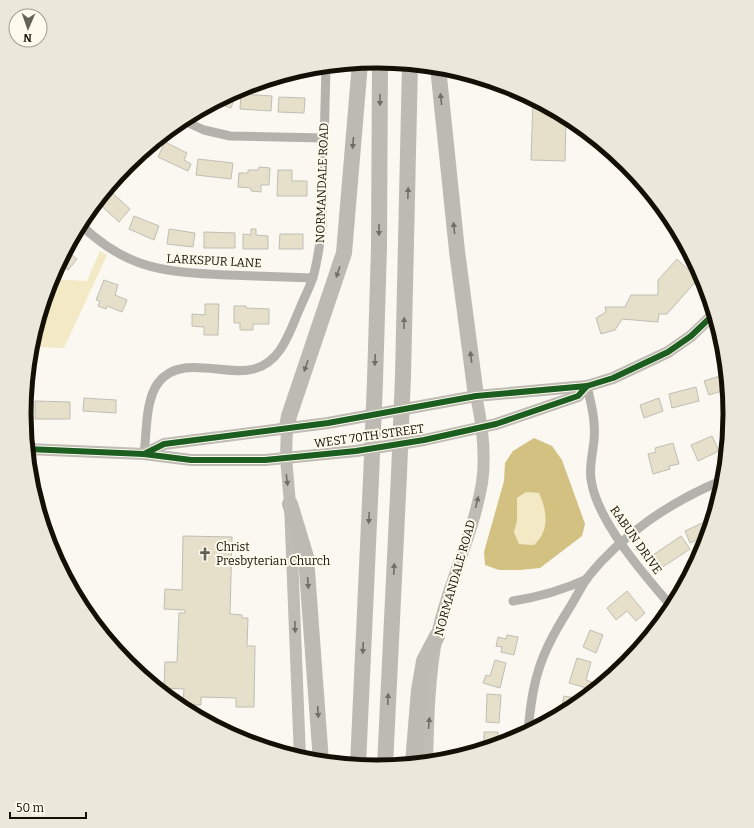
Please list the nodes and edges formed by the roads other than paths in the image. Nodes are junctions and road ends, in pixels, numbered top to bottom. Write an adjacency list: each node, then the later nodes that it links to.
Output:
1 (380, 68): 30 (highway, one-way to 30, bridge)
2 (360, 69): 13 (highway, one-way to 13)
3 (410, 70): 31 (highway, one-way to 3, bridge)
4 (326, 72): 7 (street, NORMANDALE ROAD)
5 (439, 74): 12 (highway, one-way to 5)
6 (189, 123): 7 (street)
7 (324, 138): 9 (street, NORMANDALE ROAD)
8 (85, 229): 9 (street, LARKSPUR LANE)
9 (313, 278): 16 (street, NORMANDALE ROAD)
10 (709, 318): 11 (street, WEST 70TH STREET)
11 (587, 386): 12 (street, WEST 70TH STREET); 14 (street, WEST 70TH STREET); 20 (street, RABUN DRIVE)
12 (476, 396): 13 (street, WEST 70TH STREET); 14 (street, NORMANDALE ROAD)
13 (287, 427): 16 (street, WEST 70TH STREET); 17 (street)
14 (482, 427): 17 (street, WEST 70TH STREET); 24 (street, NORMANDALE ROAD, one-way to 14)
15 (33, 449): 16 (street, WEST 70TH STREET)
16 (144, 454): 17 (street, WEST 70TH STREET)
17 (286, 457): 19 (street, one-way to 19)
18 (716, 483): 20 (street)
19 (290, 504): 26 (street, one-way to 26); 27 (highway, one-way to 27)
20 (622, 542): 21 (street); 23 (street, RABUN DRIVE)
21 (587, 579): 22 (street); 25 (street)
22 (513, 601)
23 (668, 602)
24 (437, 636): 28 (street, NORMANDALE ROAD, one-way to 24); 29 (highway)
25 (529, 725)
26 (300, 751)
27 (320, 755)
28 (427, 756)
29 (414, 758)
30 (358, 759)
31 (385, 760)

